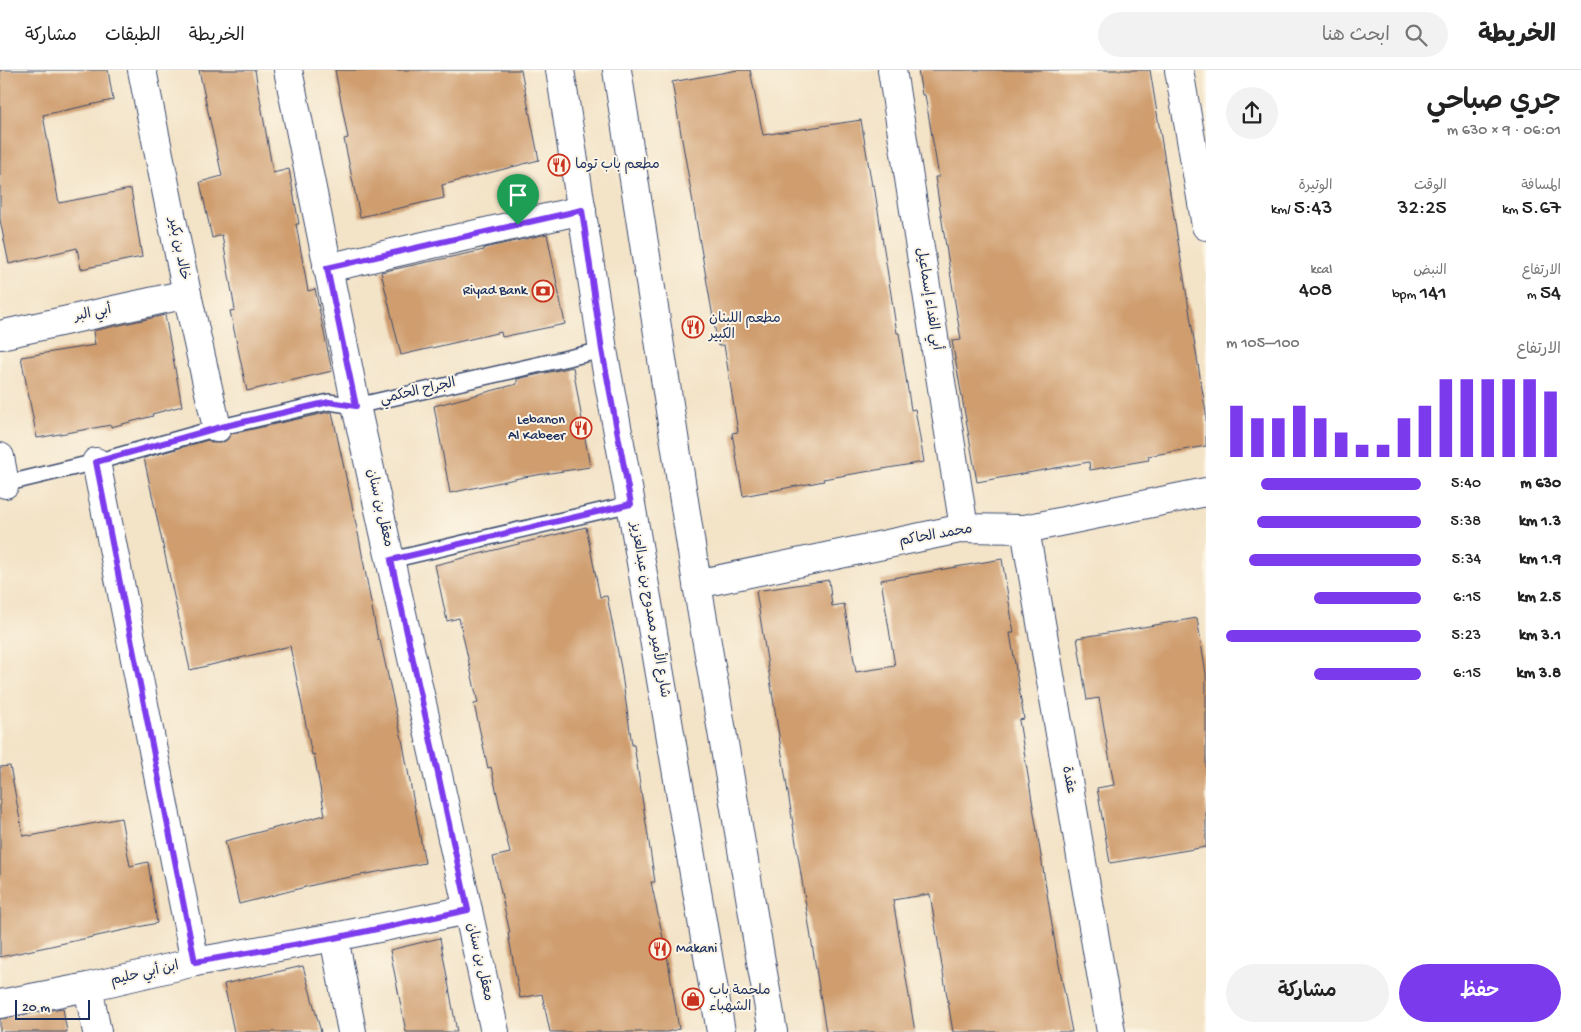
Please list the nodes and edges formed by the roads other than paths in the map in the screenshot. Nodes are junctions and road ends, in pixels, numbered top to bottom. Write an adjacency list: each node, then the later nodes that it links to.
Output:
1 (142, 70): 10 (street, خالد بن بكير)
2 (288, 70): 9 (street, معقل بن سنان)
3 (560, 70): 7 (street, شارع الأمير ممدوح بن عبدالعزيز)
4 (617, 70): 23 (street)
5 (892, 70): 20 (street, أبي الفداء إسماعيل)
6 (1179, 70): 8 (street)
7 (582, 210): 9 (street); 12 (street, شارع الأمير ممدوح بن عبدالعزيز)
8 (1206, 226)
9 (327, 268): 13 (street, معقل بن سنان)
10 (187, 294): 11 (street, أبي البر); 14 (street, خالد بن بكير)
11 (0, 335)
12 (602, 350): 13 (lane, الجراح الحكمي); 19 (street, شارع الأمير ممدوح بن عبدالعزيز)
13 (356, 406): 14 (lane, الجراح الحكمي); 22 (street, معقل بن سنان)
14 (217, 428): 16 (lane, الجراح الحكمي)
15 (0, 457): 17 (street)
16 (96, 462): 17 (lane, الجراح الحكمي); 26 (street)
17 (2, 484)
18 (1206, 492): 21 (street, محمد الحاكم)
19 (631, 504): 22 (lane); 32 (street, شارع الأمير ممدوح بن عبدالعزيز)
20 (964, 528): 21 (street, محمد الحاكم); 23 (street, محمد الحاكم)
21 (1025, 529): 34 (street, عقدة)
22 (391, 560): 24 (street, معقل بن سنان)
23 (697, 584): 33 (street)
24 (468, 910): 25 (street, ابن أبي حليم); 31 (street, معقل بن سنان)
25 (334, 938): 26 (street, ابن أبي حليم); 30 (street)
26 (195, 962): 27 (street, ابن أبي حليم)
27 (88, 987): 28 (street, ابن أبي حليم); 29 (street)
28 (0, 1004)
29 (97, 1032)
30 (352, 1032)
31 (495, 1032)
32 (721, 1032)
33 (772, 1032)
34 (1111, 1032)

